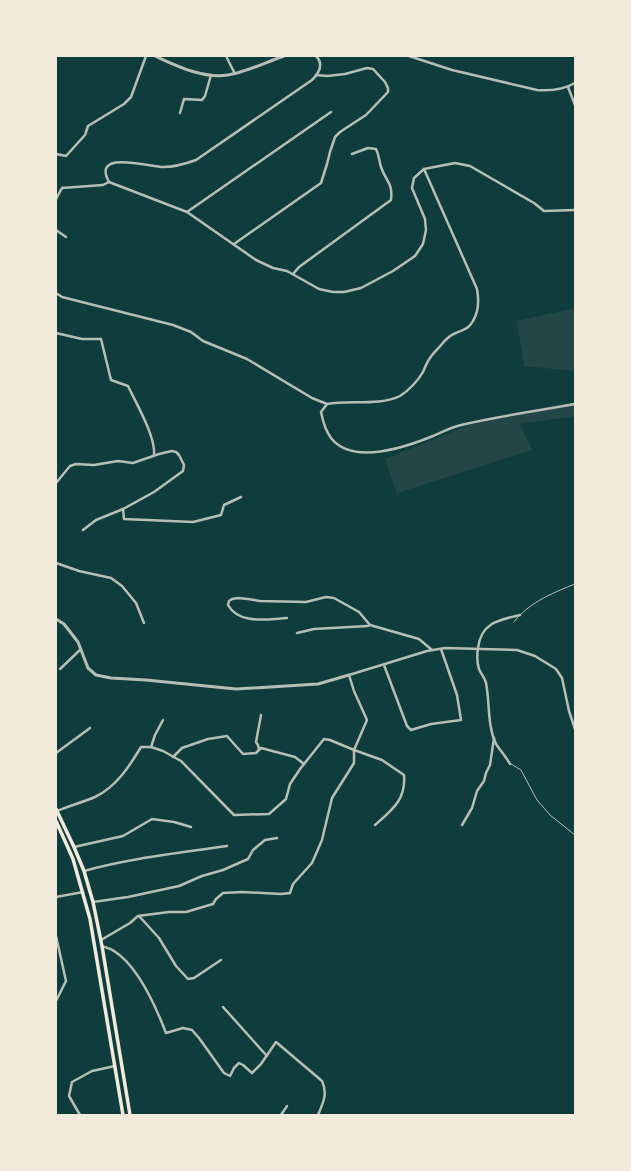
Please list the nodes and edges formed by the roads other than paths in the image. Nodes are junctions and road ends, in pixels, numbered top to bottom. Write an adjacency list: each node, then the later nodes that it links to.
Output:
1 (146, 56): 15 (street)
2 (155, 56): 8 (street)
3 (226, 56): 7 (street)
4 (284, 56): 7 (street)
5 (316, 56): 9 (street)
6 (409, 56): 11 (street)
7 (235, 74): 8 (street)
8 (210, 75): 14 (street)
9 (316, 75): 18 (street); 24 (street)
10 (575, 83): 11 (street)
11 (568, 87): 12 (street)
12 (575, 105)
13 (331, 112): 21 (street)
14 (180, 113)
15 (56, 154)
16 (352, 154): 25 (street)
17 (424, 169): 20 (street); 25 (street); 28 (street)
18 (109, 182): 19 (street); 21 (street)
19 (56, 199)
20 (575, 210)
21 (187, 212): 24 (street)
22 (56, 230): 23 (street)
23 (66, 237)
24 (234, 244): 25 (street)
25 (293, 274)
26 (56, 293): 28 (street)
27 (56, 333): 30 (street)
28 (327, 404): 29 (street)
29 (575, 404)
30 (154, 456): 31 (street); 33 (street)
31 (56, 483)
32 (241, 496): 33 (street)
33 (123, 509): 34 (street)
34 (83, 530)
35 (56, 563): 41 (street)
36 (575, 584): 37 (lane)
37 (520, 615): 40 (lane); 44 (street)
38 (287, 618): 42 (street)
39 (56, 619): 45 (street)
40 (514, 622)
41 (144, 623)
42 (370, 625): 43 (street); 47 (street)
43 (297, 633)
44 (478, 648): 46 (street); 54 (street); 55 (street)
45 (81, 649): 49 (street); 50 (street)
46 (441, 649): 47 (street); 48 (street)
47 (432, 650): 48 (street)
48 (384, 665): 50 (street)
49 (60, 670)
50 (349, 676): 58 (street)
51 (261, 715): 57 (street)
52 (163, 720): 56 (street)
53 (90, 728): 59 (street)
54 (575, 729)
55 (494, 737): 62 (street); 66 (street)
56 (151, 747): 60 (street); 63 (street)
57 (259, 750): 60 (street); 61 (street)
58 (354, 750): 61 (street); 65 (street); 76 (street)
59 (56, 753)
60 (173, 757): 61 (street)
61 (304, 764)
62 (510, 764): 68 (lane)
63 (56, 810): 70 (main road)
64 (56, 821): 73 (main road)
65 (375, 825)
66 (462, 825)
67 (191, 827): 70 (street)
68 (575, 834)
69 (277, 838): 75 (street)
70 (74, 846): 72 (main road)
71 (227, 846): 72 (street)
72 (84, 871): 75 (main road)
73 (84, 892): 74 (street); 84 (main road)
74 (56, 897)
75 (93, 902): 78 (main road)
76 (138, 916): 78 (street); 80 (street)
77 (56, 936): 81 (street)
78 (100, 941): 79 (main road)
79 (102, 946): 83 (street); 88 (main road)
80 (221, 960)
81 (56, 1001)
82 (223, 1007): 83 (street)
83 (267, 1056): 90 (street)
84 (115, 1066): 86 (street); 87 (main road)
85 (287, 1106): 89 (street)
86 (80, 1115)
87 (123, 1115)
88 (130, 1115)
89 (281, 1115)
90 (318, 1115)

